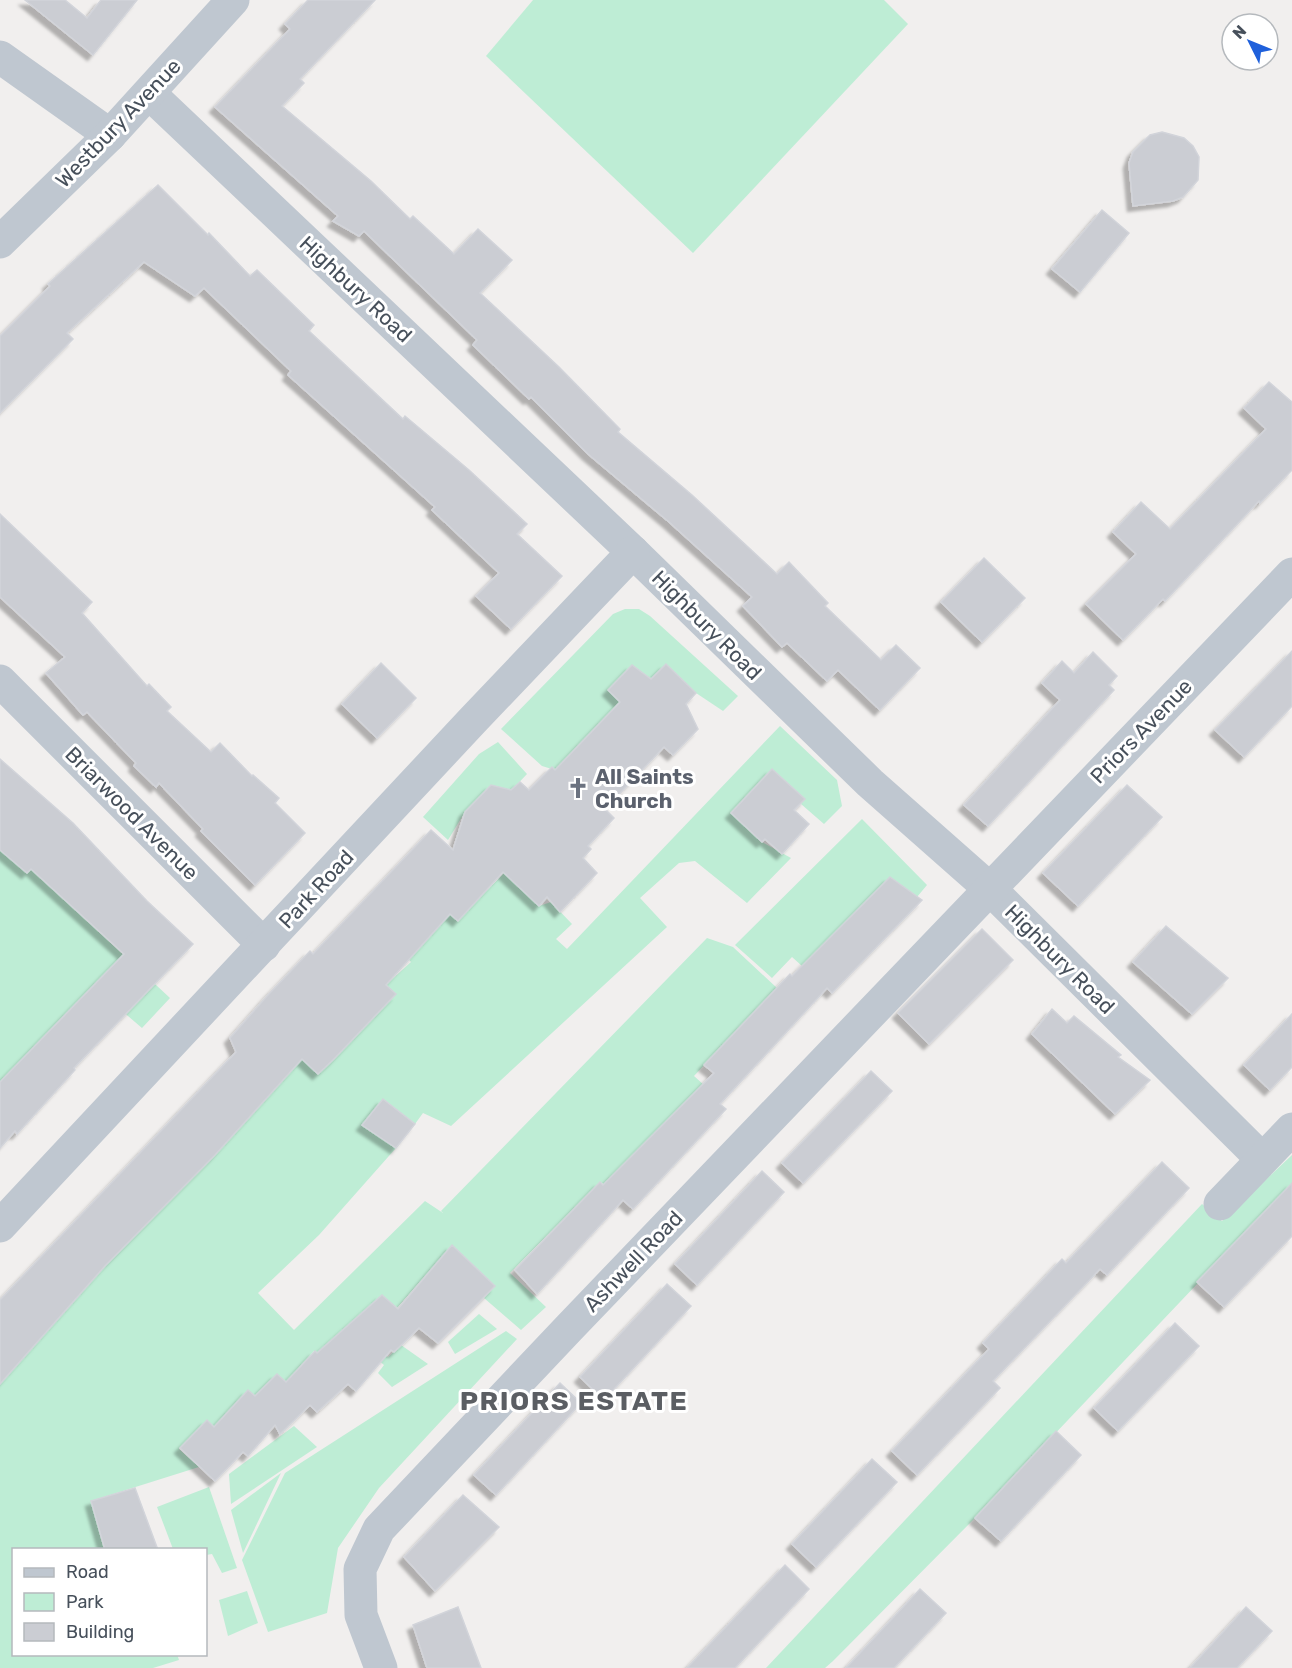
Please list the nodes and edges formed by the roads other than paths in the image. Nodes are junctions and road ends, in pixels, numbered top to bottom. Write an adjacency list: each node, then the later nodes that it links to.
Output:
1 (233, 0): 3 (street, Westbury Avenue)
2 (0, 57): 4 (street)
3 (150, 94): 4 (street, Westbury Avenue); 6 (street, Highbury Road)
4 (110, 135): 5 (street, Westbury Avenue)
5 (0, 242)
6 (633, 552): 9 (street, Highbury Road); 10 (street, Park Road)
7 (1292, 574): 9 (street, Priors Avenue)
8 (0, 681): 10 (street, Briarwood Avenue)
9 (990, 889): 12 (street, Highbury Road); 15 (street, Ashwell Road)
10 (264, 945): 14 (street, Park Road)
11 (1292, 1129): 12 (street)
12 (1262, 1159): 13 (street)
13 (1220, 1204)
14 (0, 1226)
15 (381, 1668)

